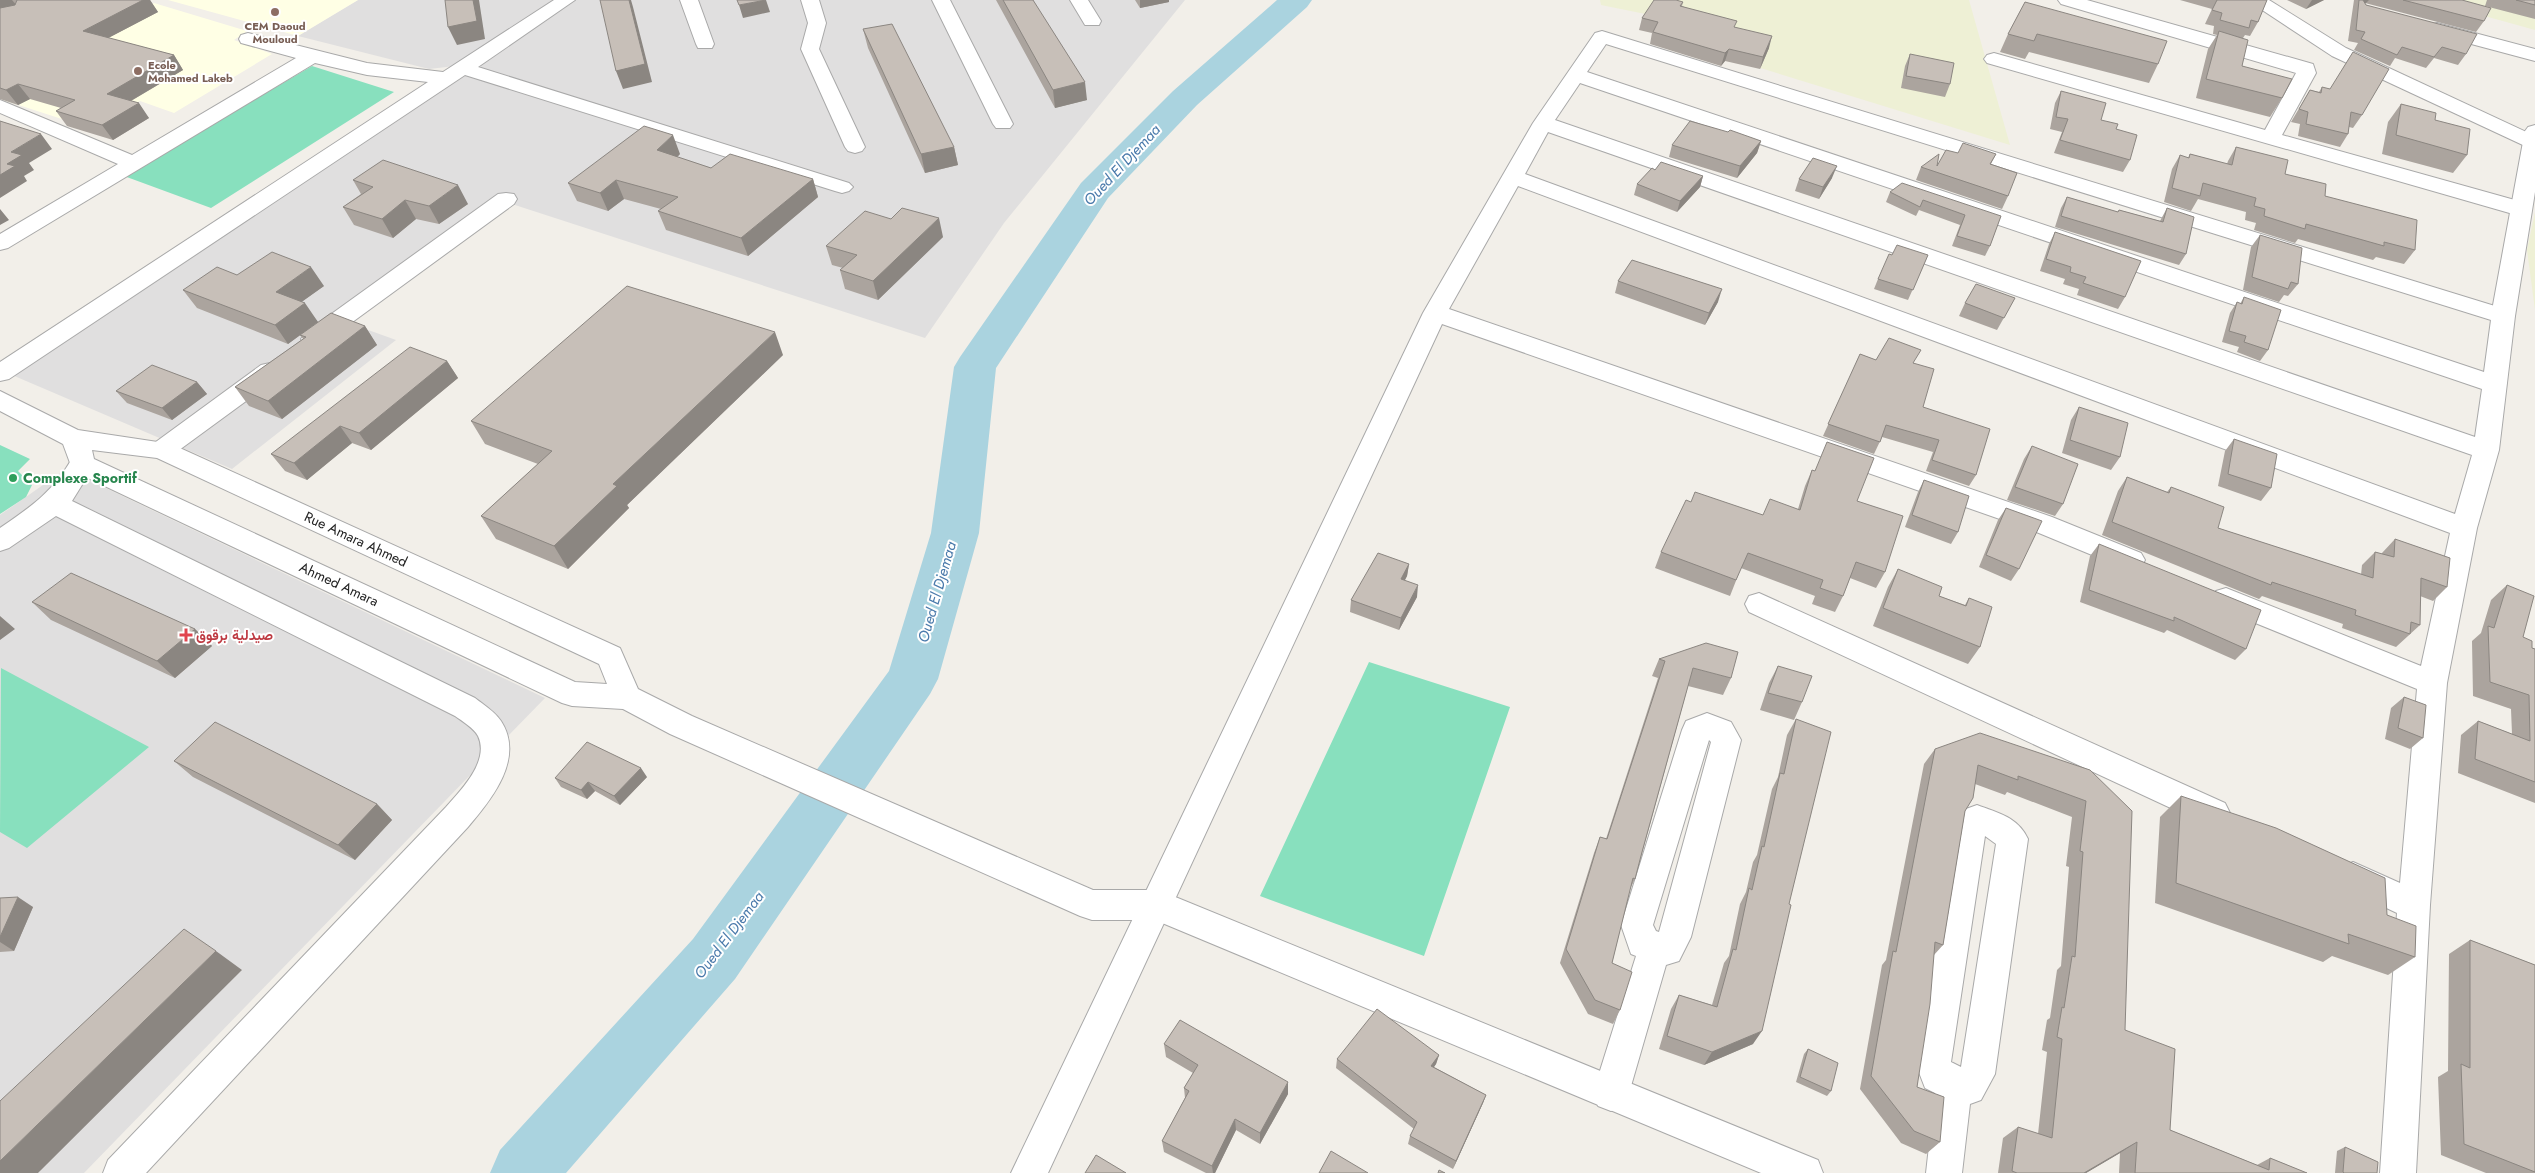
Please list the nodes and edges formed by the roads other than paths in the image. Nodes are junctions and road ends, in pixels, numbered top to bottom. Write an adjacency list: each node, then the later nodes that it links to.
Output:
1 (566, 0): 18 (street)
2 (689, 0): 13 (street)
3 (941, 0): 22 (street)
4 (1078, 0): 10 (street)
5 (2067, 0): 9 (street)
6 (2142, 0): 9 (street)
7 (2256, 0): 17 (street)
8 (814, 1): 25 (street)
9 (2134, 18): 17 (street)
10 (1092, 21)
11 (2422, 25): 14 (street)
12 (248, 38): 15 (street)
13 (705, 44)
14 (2535, 55)
15 (312, 57): 18 (street); 26 (street)
16 (1994, 59): 24 (street)
17 (2324, 62): 23 (street); 24 (street)
18 (453, 73): 28 (street); 34 (street)
19 (1576, 75): 21 (street); 33 (street); 35 (street)
20 (0, 106): 26 (street)
21 (1544, 123): 27 (street); 39 (street)
22 (1003, 124)
23 (2533, 137): 30 (street)
24 (2270, 139): 30 (street)
25 (855, 147)
26 (133, 163): 31 (street)
27 (1511, 176): 32 (street); 42 (street)
28 (842, 187)
29 (506, 199): 38 (street)
30 (2521, 209): 33 (street)
31 (0, 243)
32 (1435, 313): 44 (street); 51 (street)
33 (2503, 316): 35 (street)
34 (0, 373)
35 (2493, 384): 39 (street)
36 (0, 400): 37 (street, Rue Amara Ahmed)
37 (72, 438): 38 (street, Rue Amara Ahmed); 40 (street)
38 (162, 450): 48 (street, Rue Amara Ahmed)
39 (2486, 450): 42 (street)
40 (82, 464): 41 (street); 48 (street, Ahmed Amara)
41 (55, 504): 43 (street); 56 (street)
42 (2464, 528): 47 (street)
43 (0, 541)
44 (2154, 570)
45 (2201, 589): 47 (street)
46 (1759, 604): 49 (street)
47 (2432, 683): 52 (street)
48 (627, 696): 51 (street)
49 (2235, 822)
50 (2324, 864): 52 (street)
51 (1156, 905): 55 (street); 57 (street)
52 (2414, 905): 60 (street)
53 (1654, 946): 53 (street); 55 (street)
54 (1954, 1083): 54 (street); 59 (street)
55 (1611, 1093): 58 (street)
56 (121, 1173)
57 (1029, 1173)
58 (1805, 1173)
59 (1944, 1173)
60 (2398, 1173)

